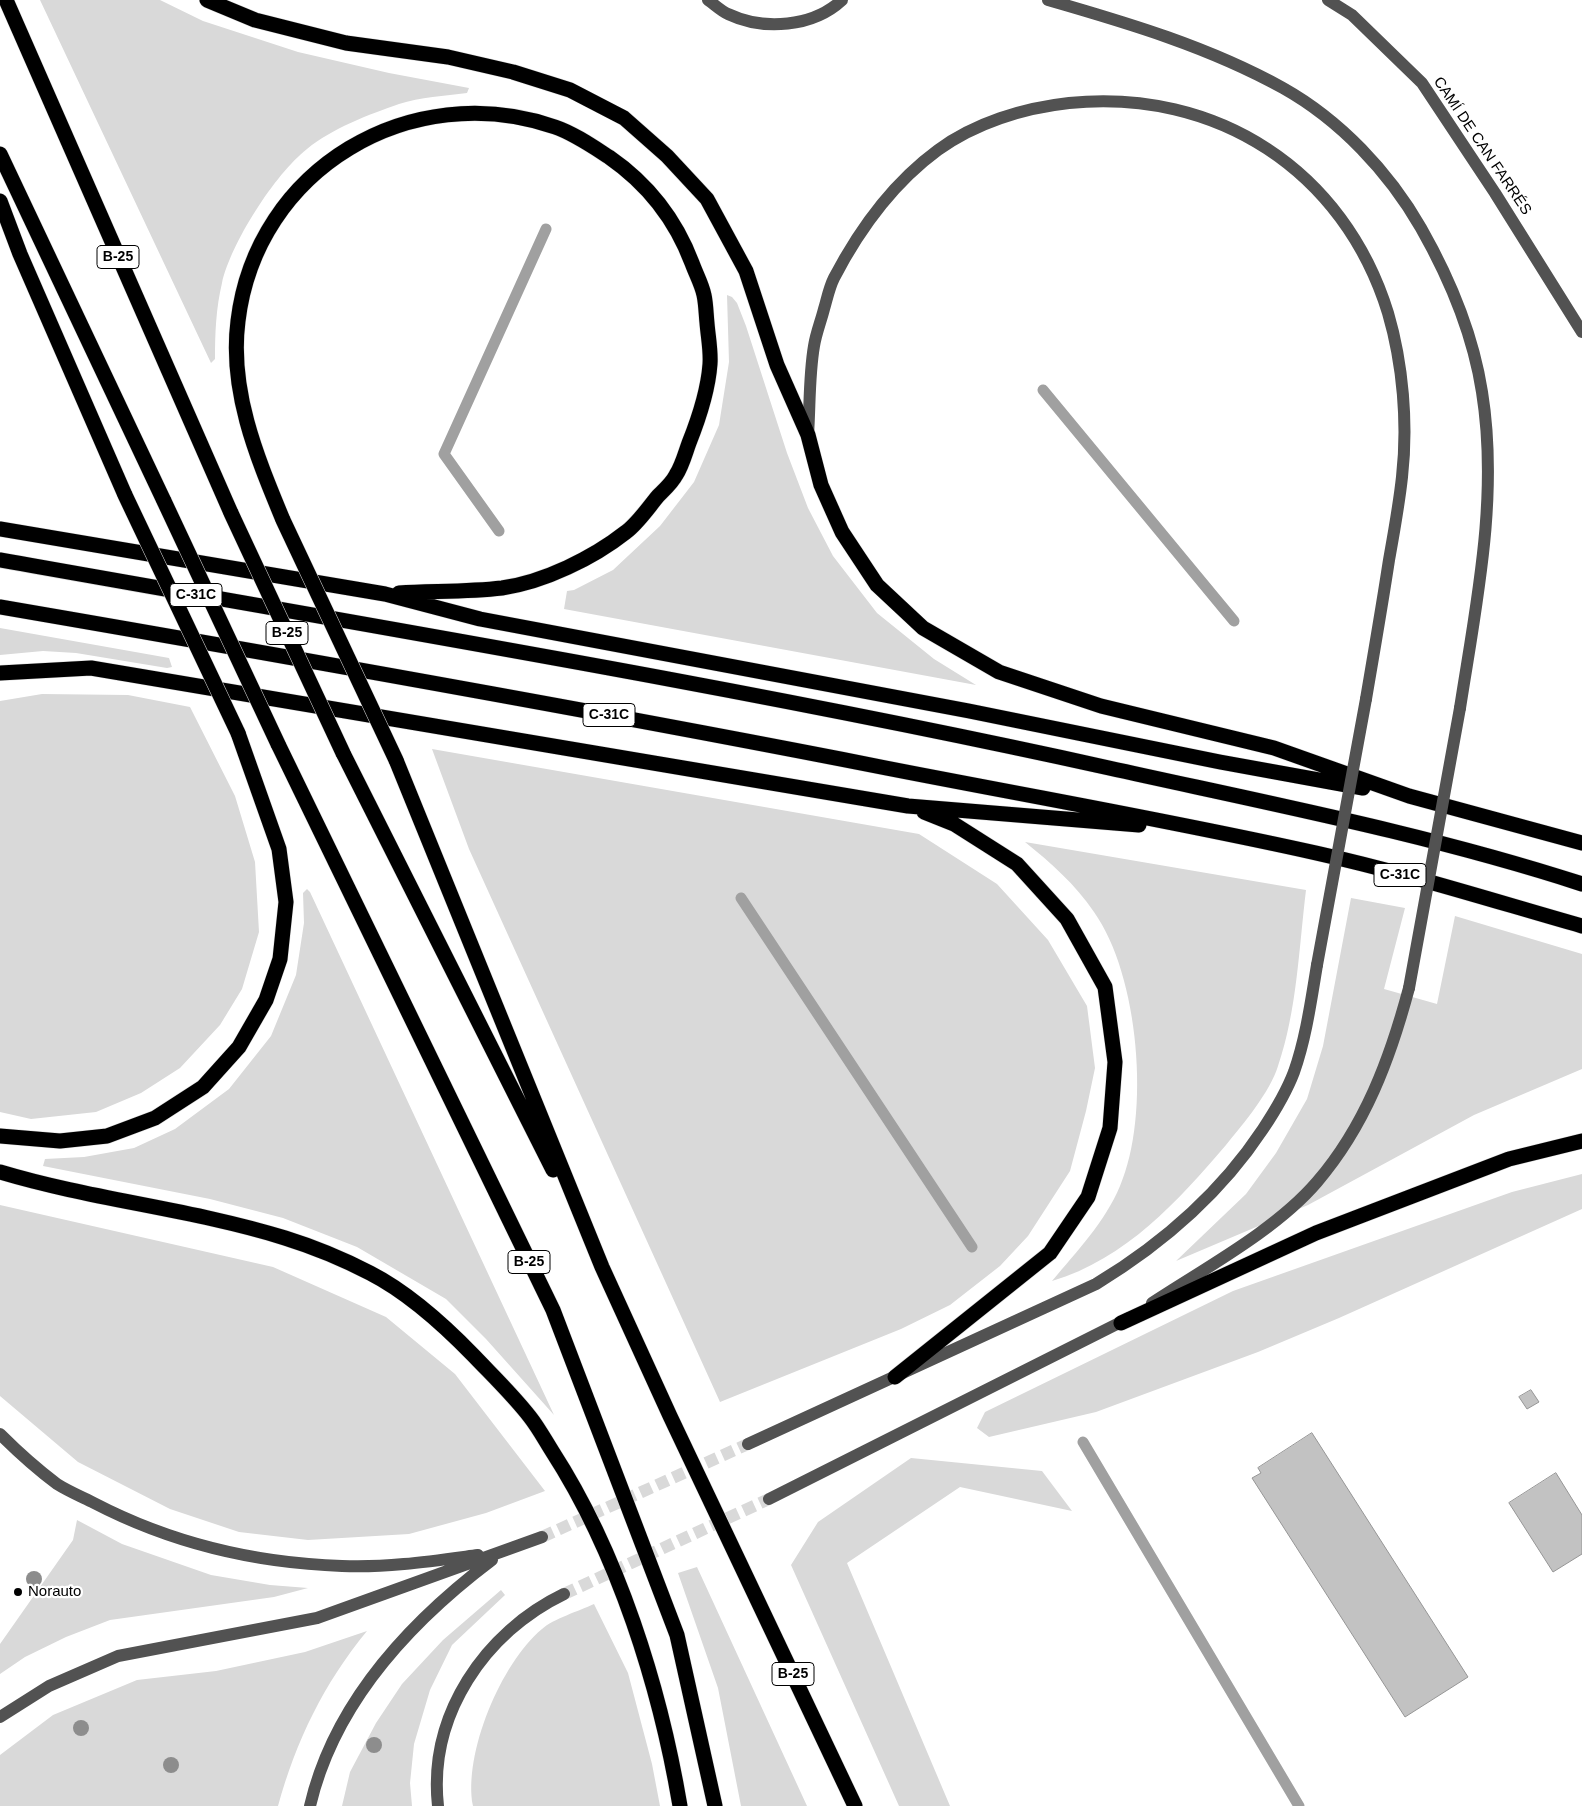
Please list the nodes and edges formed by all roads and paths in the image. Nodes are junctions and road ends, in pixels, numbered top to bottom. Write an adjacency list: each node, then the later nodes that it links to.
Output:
1 (6, 0): 25 (highway, B-25, bridge)
2 (207, 0): 10 (highway)
3 (708, 0): 4 (street)
4 (842, 0)
5 (1048, 0): 26 (street, bridge)
6 (1328, 0): 9 (street, CAMÍ DE CAN FARRÉS)
7 (0, 154): 38 (highway, B-25, bridge)
8 (0, 201): 22 (highway, bridge)
9 (1582, 332)
10 (808, 435): 16 (highway); 27 (street, bridge)
11 (0, 530): 13 (highway)
12 (0, 560): 20 (highway, C-31C)
13 (385, 594): 16 (highway); 25 (highway, bridge)
14 (0, 607): 18 (highway, C-31C)
15 (0, 673): 17 (highway)
16 (1409, 796): 19 (highway)
17 (908, 806): 18 (highway); 27 (highway)
18 (1215, 832): 21 (highway, C-31C)
19 (1582, 843)
20 (1582, 884)
21 (1582, 926)
22 (0, 1136)
23 (1582, 1141): 26 (highway)
24 (0, 1172): 37 (highway)
25 (602, 1267): 39 (highway, B-25)
26 (1121, 1323): 30 (street)
27 (895, 1377): 29 (street)
28 (0, 1434): 32 (street)
29 (748, 1444)
30 (769, 1499)
31 (542, 1537): 32 (street)
32 (502, 1552): 34 (street); 35 (street)
33 (564, 1594): 36 (street)
34 (0, 1717)
35 (310, 1806)
36 (438, 1806)
37 (680, 1806)
38 (715, 1806)
39 (855, 1806)

